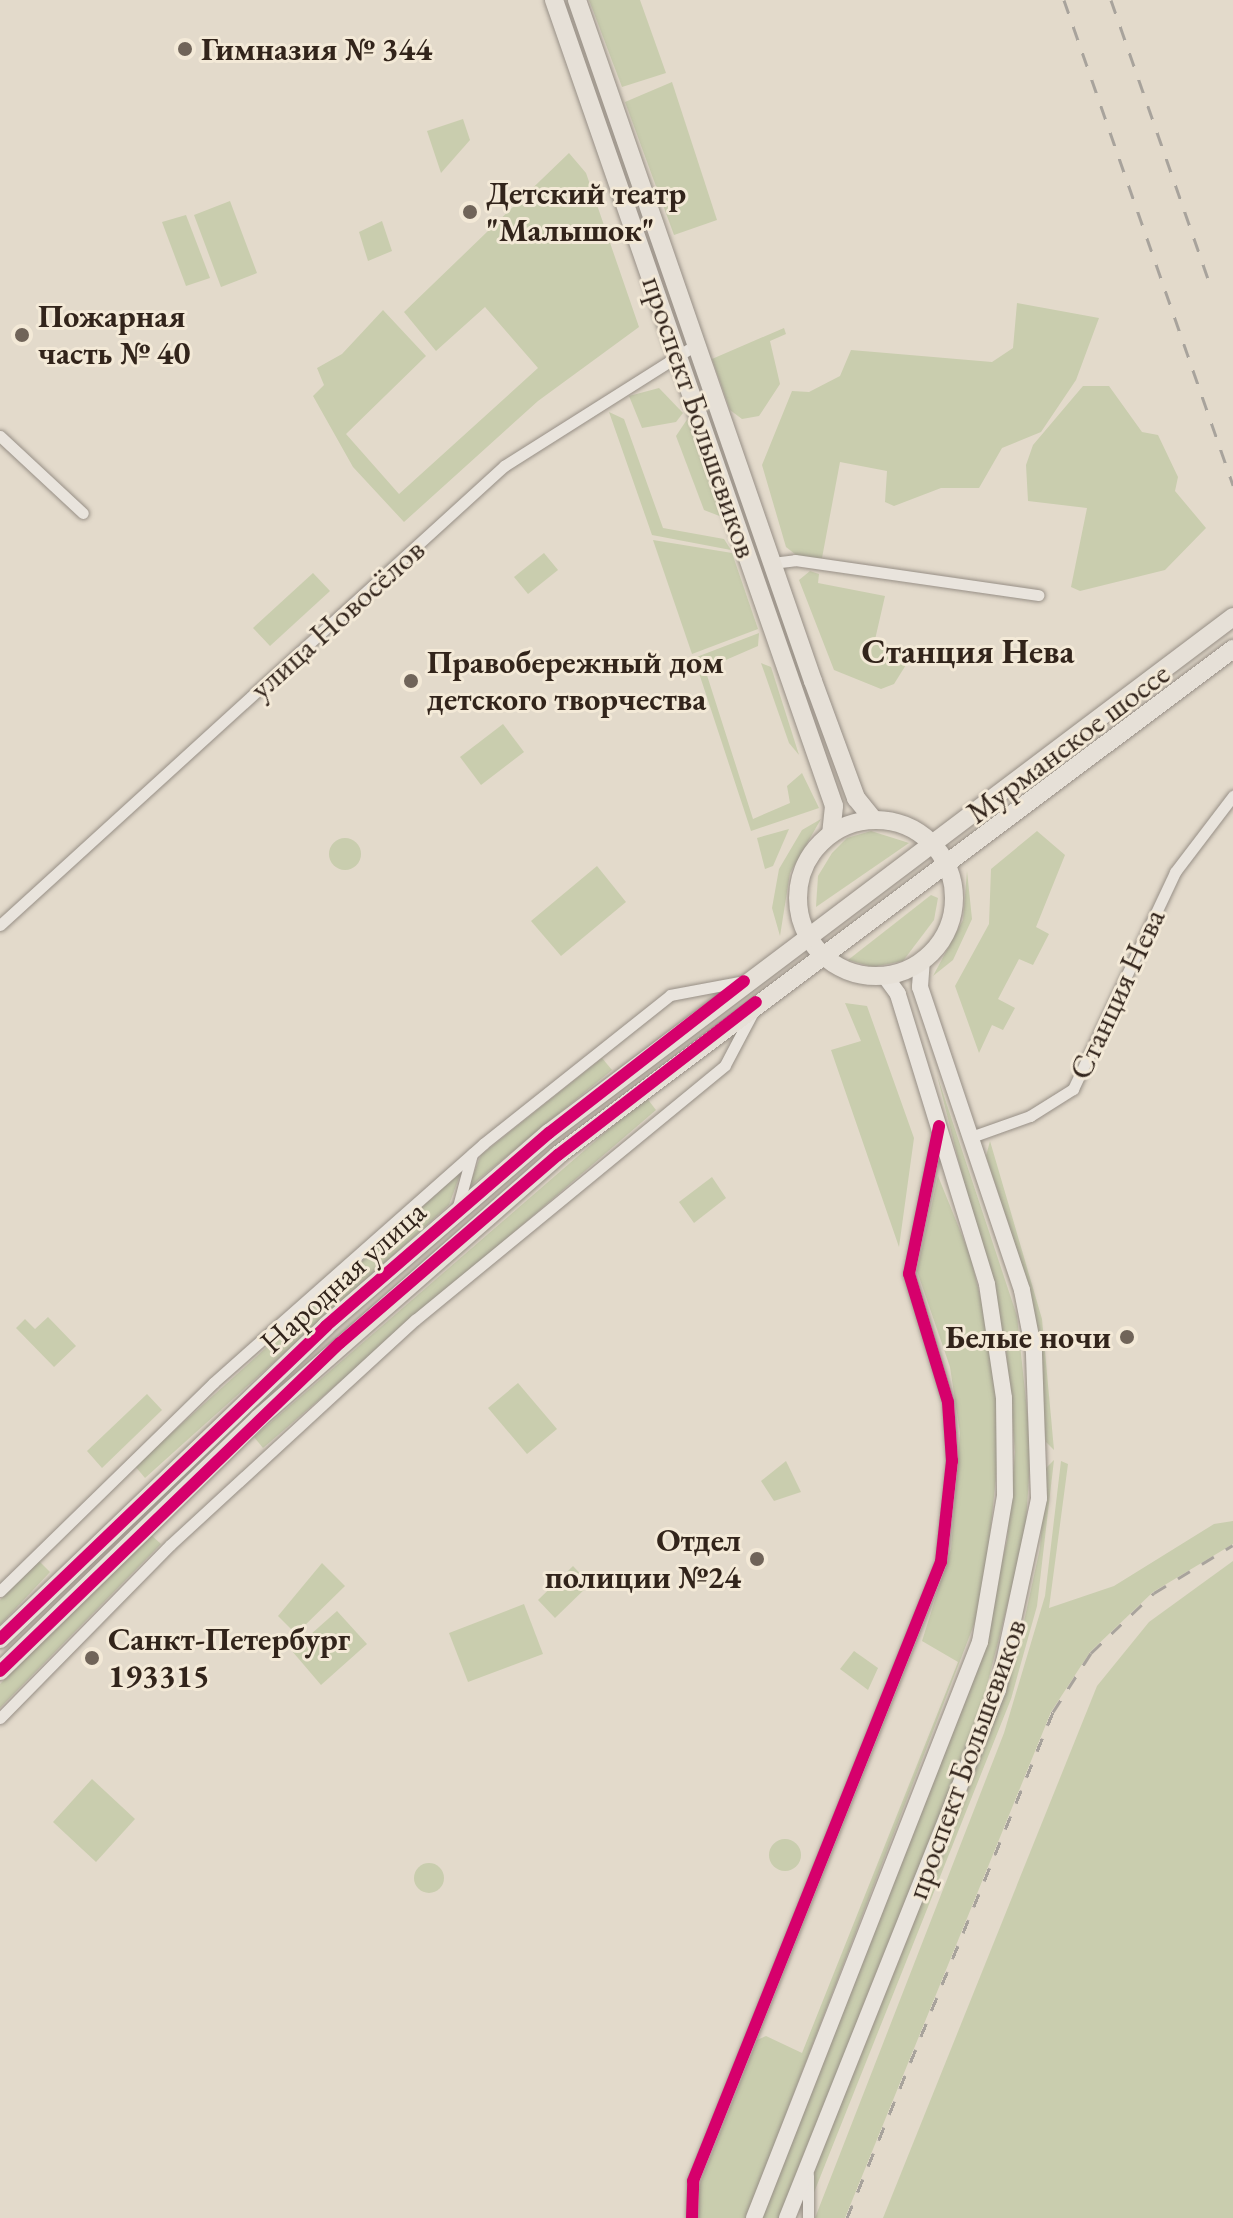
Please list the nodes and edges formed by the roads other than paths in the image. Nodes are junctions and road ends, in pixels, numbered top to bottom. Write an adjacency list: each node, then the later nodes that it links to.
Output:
1 (554, 0): 4 (main road, проспект Большевиков)
2 (577, 0): 3 (main road, проспект Большевиков)
3 (697, 344): 4 (street, улица Новосёлов); 7 (main road, проспект Большевиков)
4 (678, 351): 13 (main road, проспект Большевиков); 16 (street, улица Новосёлов)
5 (0, 436): 6 (street)
6 (83, 513)
7 (772, 563): 8 (street); 12 (main road, проспект Большевиков)
8 (1038, 595)
9 (1233, 617): 14 (main road, Мурманское шоссе)
10 (1233, 649): 15 (main road, Мурманское шоссе)
11 (1233, 796): 24 (street, Станция Нева)
12 (873, 819): 13 (main road); 14 (main road)
13 (831, 834): 17 (main road)
14 (933, 844): 15 (main road); 17 (main road, Народная улица)
15 (947, 864): 18 (main road, Народная улица); 19 (main road)
16 (0, 925)
17 (807, 935): 18 (main road); 21 (main road, Народная улица)
18 (821, 954): 20 (main road); 22 (main road, Народная улица)
19 (922, 961): 20 (main road); 24 (main road, проспект Большевиков)
20 (885, 976): 23 (main road, проспект Большевиков)
21 (744, 981): 25 (street); 26 (main road, Народная улица)
22 (756, 1002): 29 (main road, Народная улица); 30 (street)
23 (939, 1126): 32 (street); 33 (main road, проспект Большевиков)
24 (971, 1137): 31 (main road, проспект Большевиков)
25 (472, 1153): 26 (street); 27 (street)
26 (457, 1210): 28 (main road, Народная улица)
27 (0, 1591)
28 (0, 1639)
29 (0, 1671)
30 (0, 1718)
31 (808, 2164): 34 (main road, проспект Большевиков); 35 (street)
32 (692, 2218)
33 (754, 2218)
34 (787, 2218)
35 (808, 2218)

